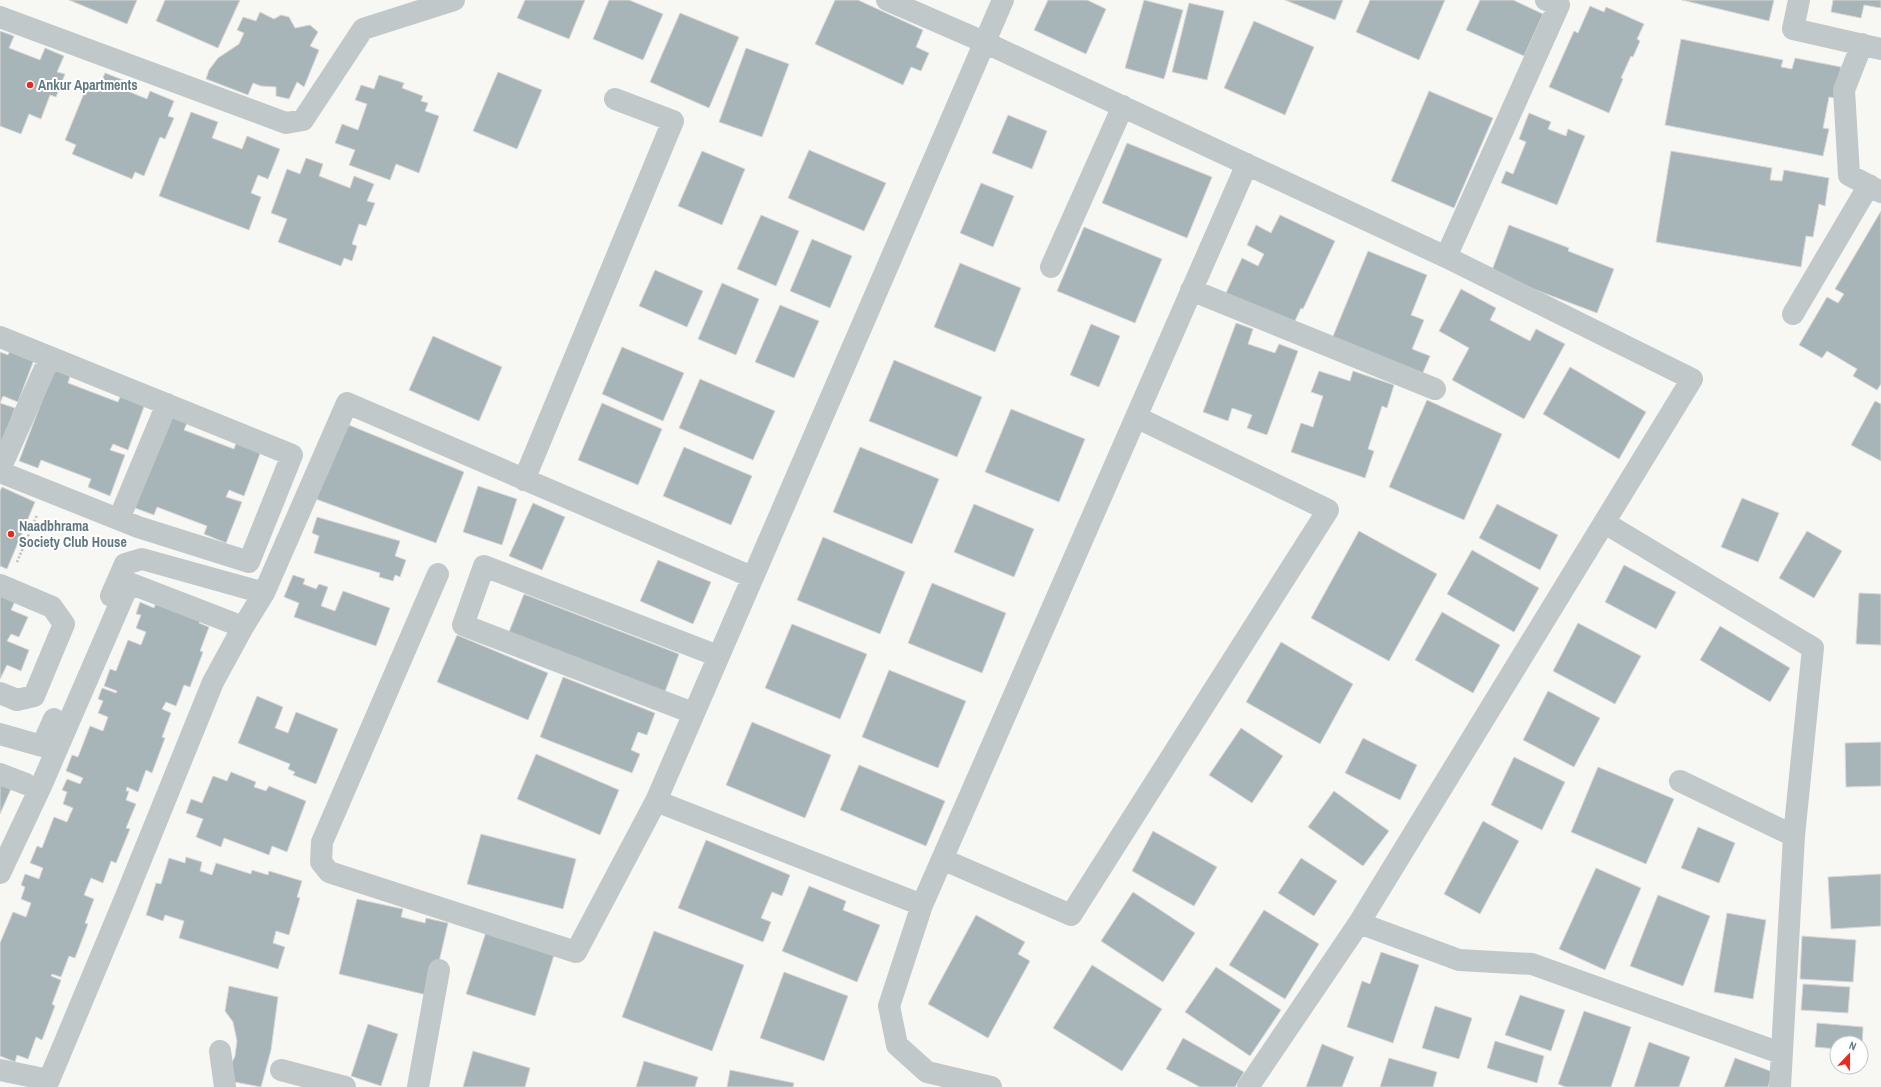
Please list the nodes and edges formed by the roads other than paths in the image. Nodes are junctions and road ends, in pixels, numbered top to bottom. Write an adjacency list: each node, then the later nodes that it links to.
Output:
1 (454, 0): 6 (street)
2 (887, 0): 7 (street)
3 (1003, 0): 7 (street)
4 (1546, 0): 13 (street)
5 (1799, 0): 8 (street)
6 (0, 17)
7 (984, 42): 10 (street); 30 (street)
8 (1872, 47): 12 (street)
9 (615, 98): 24 (street)
10 (1123, 106): 11 (street); 14 (street)
11 (1247, 164): 13 (street); 15 (street)
12 (1875, 188): 16 (street)
13 (1446, 257): 26 (street)
14 (1051, 267)
15 (1191, 290): 19 (street); 21 (street)
16 (1793, 314)
17 (0, 337): 18 (street)
18 (50, 357): 20 (street); 22 (street)
19 (1435, 389)
20 (167, 404): 25 (street); 27 (street)
21 (1136, 417): 45 (street); 45 (street)
22 (0, 469)
23 (0, 472): 25 (street)
24 (524, 480): 30 (street); 32 (street)
25 (119, 520): 27 (street)
26 (1605, 523): 43 (street); 48 (street)
27 (138, 528): 28 (street)
28 (142, 559): 32 (street); 38 (street)
29 (438, 574): 42 (street)
30 (752, 577): 34 (street)
31 (0, 585): 35 (street)
32 (264, 593): 33 (street)
33 (243, 627): 41 (street); 52 (street)
34 (718, 656): 36 (street); 36 (street)
35 (0, 693)
36 (694, 713): 42 (street)
37 (0, 734): 38 (street)
38 (42, 746): 41 (street)
39 (0, 774): 41 (street)
40 (1680, 781): 43 (street)
41 (33, 783): 44 (street); 46 (street)
42 (656, 800): 47 (street)
43 (1794, 836): 51 (street)
44 (0, 841)
45 (942, 859): 47 (street)
46 (0, 873)
47 (922, 905): 57 (street)
48 (1359, 923): 51 (street); 58 (street)
49 (439, 970): 56 (street)
50 (220, 1051): 54 (street)
51 (1780, 1053): 59 (street)
52 (0, 1070)
53 (282, 1070): 55 (street)
54 (225, 1087)
55 (345, 1087)
56 (418, 1087)
57 (991, 1087)
58 (1248, 1087)
59 (1780, 1087)

